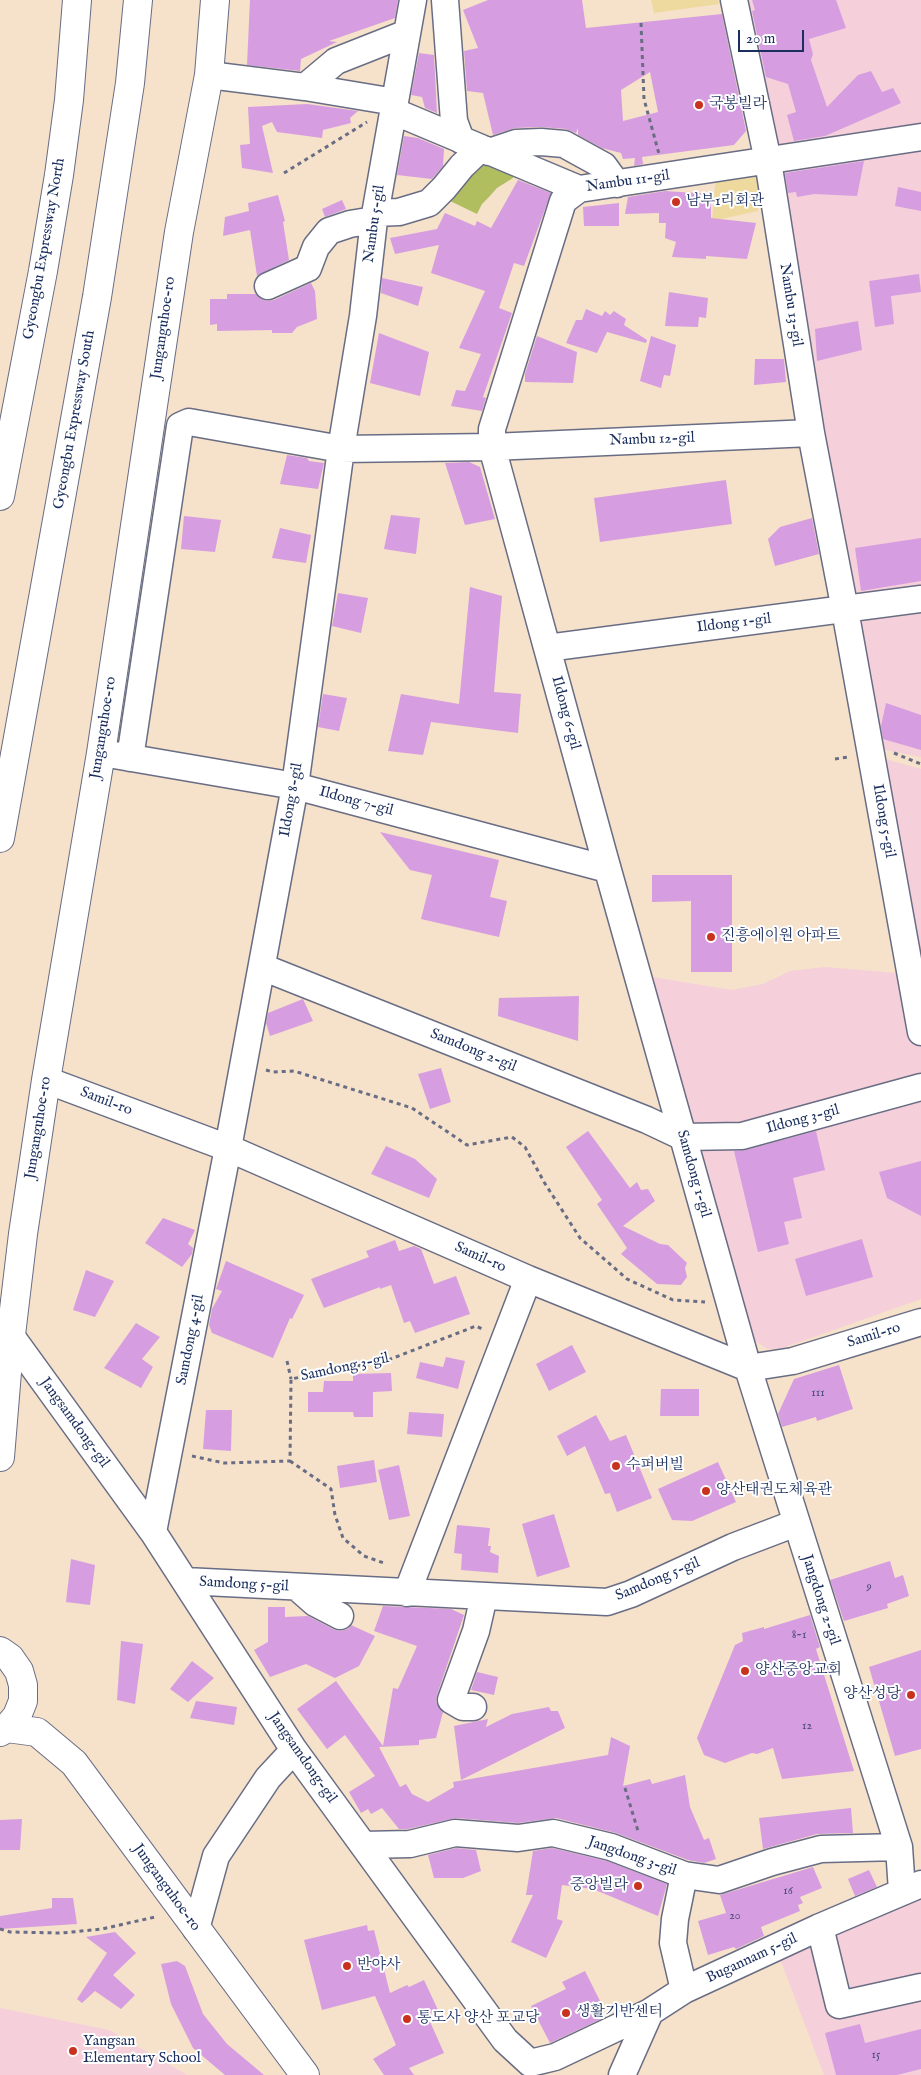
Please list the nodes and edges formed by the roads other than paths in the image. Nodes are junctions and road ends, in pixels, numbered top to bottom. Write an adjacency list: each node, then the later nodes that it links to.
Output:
1 (77, 0): 21 (main road, Gyeongbu Expressway North)
2 (138, 0): 28 (main road, Gyeongbu Expressway South)
3 (214, 0): 8 (main road, Junganguhoe-ro)
4 (413, 0): 7 (street, Nambu 5-gil)
5 (445, 0): 12 (street)
6 (734, 0): 13 (street, Nambu 13-gil)
7 (408, 34): 9 (street); 10 (street, Nambu 5-gil)
8 (209, 75): 9 (street); 25 (main road, Junganguhoe-ro)
9 (305, 87): 10 (street)
10 (394, 107): 12 (street); 16 (street, Nambu 5-gil)
11 (921, 137): 13 (street, Nambu 11-gil)
12 (477, 146): 14 (street); 15 (street); 16 (street)
13 (768, 161): 14 (street, Nambu 11-gil); 18 (street, Nambu 13-gil)
14 (617, 184): 15 (street, Nambu 11-gil)
15 (578, 189): 19 (street, Nambu 11-gil)
16 (375, 216): 17 (street); 20 (street, Nambu 5-gil)
17 (268, 286)
18 (811, 434): 19 (street, Nambu 12-gil); 23 (street, Nambu 13-gil)
19 (492, 447): 20 (street, Nambu 12-gil); 24 (street, Ildong 6-gil)
20 (342, 449): 26 (street, Nambu 12-gil); 27 (street, Ildong 8-gil)
21 (0, 496)
22 (921, 599): 23 (street, Ildong 1-gil)
23 (846, 610): 24 (street, Ildong 1-gil); 32 (street, Ildong 5-gil)
24 (547, 648): 29 (street, Ildong 6-gil)
25 (101, 753): 26 (street, Ildong 7-gil); 33 (main road, Junganguhoe-ro)
26 (130, 758): 27 (street, Ildong 7-gil)
27 (295, 786): 29 (street, Ildong 7-gil); 30 (street, Ildong 8-gil)
28 (0, 838)
29 (607, 869): 31 (street, Ildong 6-gil)
30 (262, 966): 35 (street, Samdong 2-gil); 36 (street, Ildong 8-gil)
31 (639, 980): 35 (street, Samdong 1-gil)
32 (921, 1032)
33 (46, 1080): 36 (street, Samil-ro); 39 (main road, Junganguhoe-ro)
34 (921, 1087): 35 (street, Ildong 3-gil)
35 (683, 1137): 40 (street, Samdong 1-gil)
36 (228, 1148): 37 (street, Samil-ro); 43 (street, Samdong 4-gil)
37 (528, 1279): 40 (street, Samil-ro); 46 (street)
38 (921, 1322): 40 (street, Samil-ro)
39 (11, 1336): 41 (main road, Junganguhoe-ro); 43 (street, Jangsamdong-gil)
40 (748, 1368): 42 (street, Jangdong 2-gil)
41 (0, 1457)
42 (796, 1523): 47 (street, Samdong 5-gil); 57 (street, Jangdong 2-gil)
43 (153, 1532): 44 (street, Jangsamdong-gil)
44 (185, 1581): 45 (street, Samdong 5-gil); 54 (street, Jangsamdong-gil)
45 (298, 1588): 46 (street, Samdong 5-gil); 48 (street)
46 (407, 1593): 47 (street, Samdong 5-gil)
47 (484, 1596): 52 (street)
48 (340, 1616)
49 (0, 1631): 50 (main road)
50 (5, 1655): 51 (main road)
51 (24, 1685): 53 (main road); 55 (main road)
52 (462, 1703)
53 (3, 1730): 55 (main road, Junganguhoe-ro)
54 (294, 1750): 56 (street, Jangsamdong-gil); 61 (street)
55 (74, 1763): 61 (main road, Junganguhoe-ro)
56 (363, 1844): 58 (street, Jangdong 3-gil); 64 (street, Jangsamdong-gil)
57 (899, 1847): 58 (street, Jangdong 3-gil); 59 (street, Jangdong 2-gil)
58 (684, 1875): 63 (street)
59 (911, 1887): 60 (street, Bugannam 5-gil)
60 (820, 1927): 62 (street); 63 (street, Bugannam 5-gil)
61 (196, 1929): 65 (main road, Junganguhoe-ro)
62 (921, 1987)
63 (684, 1990): 64 (street, Bugannam 5-gil)
64 (650, 2012): 66 (street)
65 (305, 2075)
66 (622, 2075)

